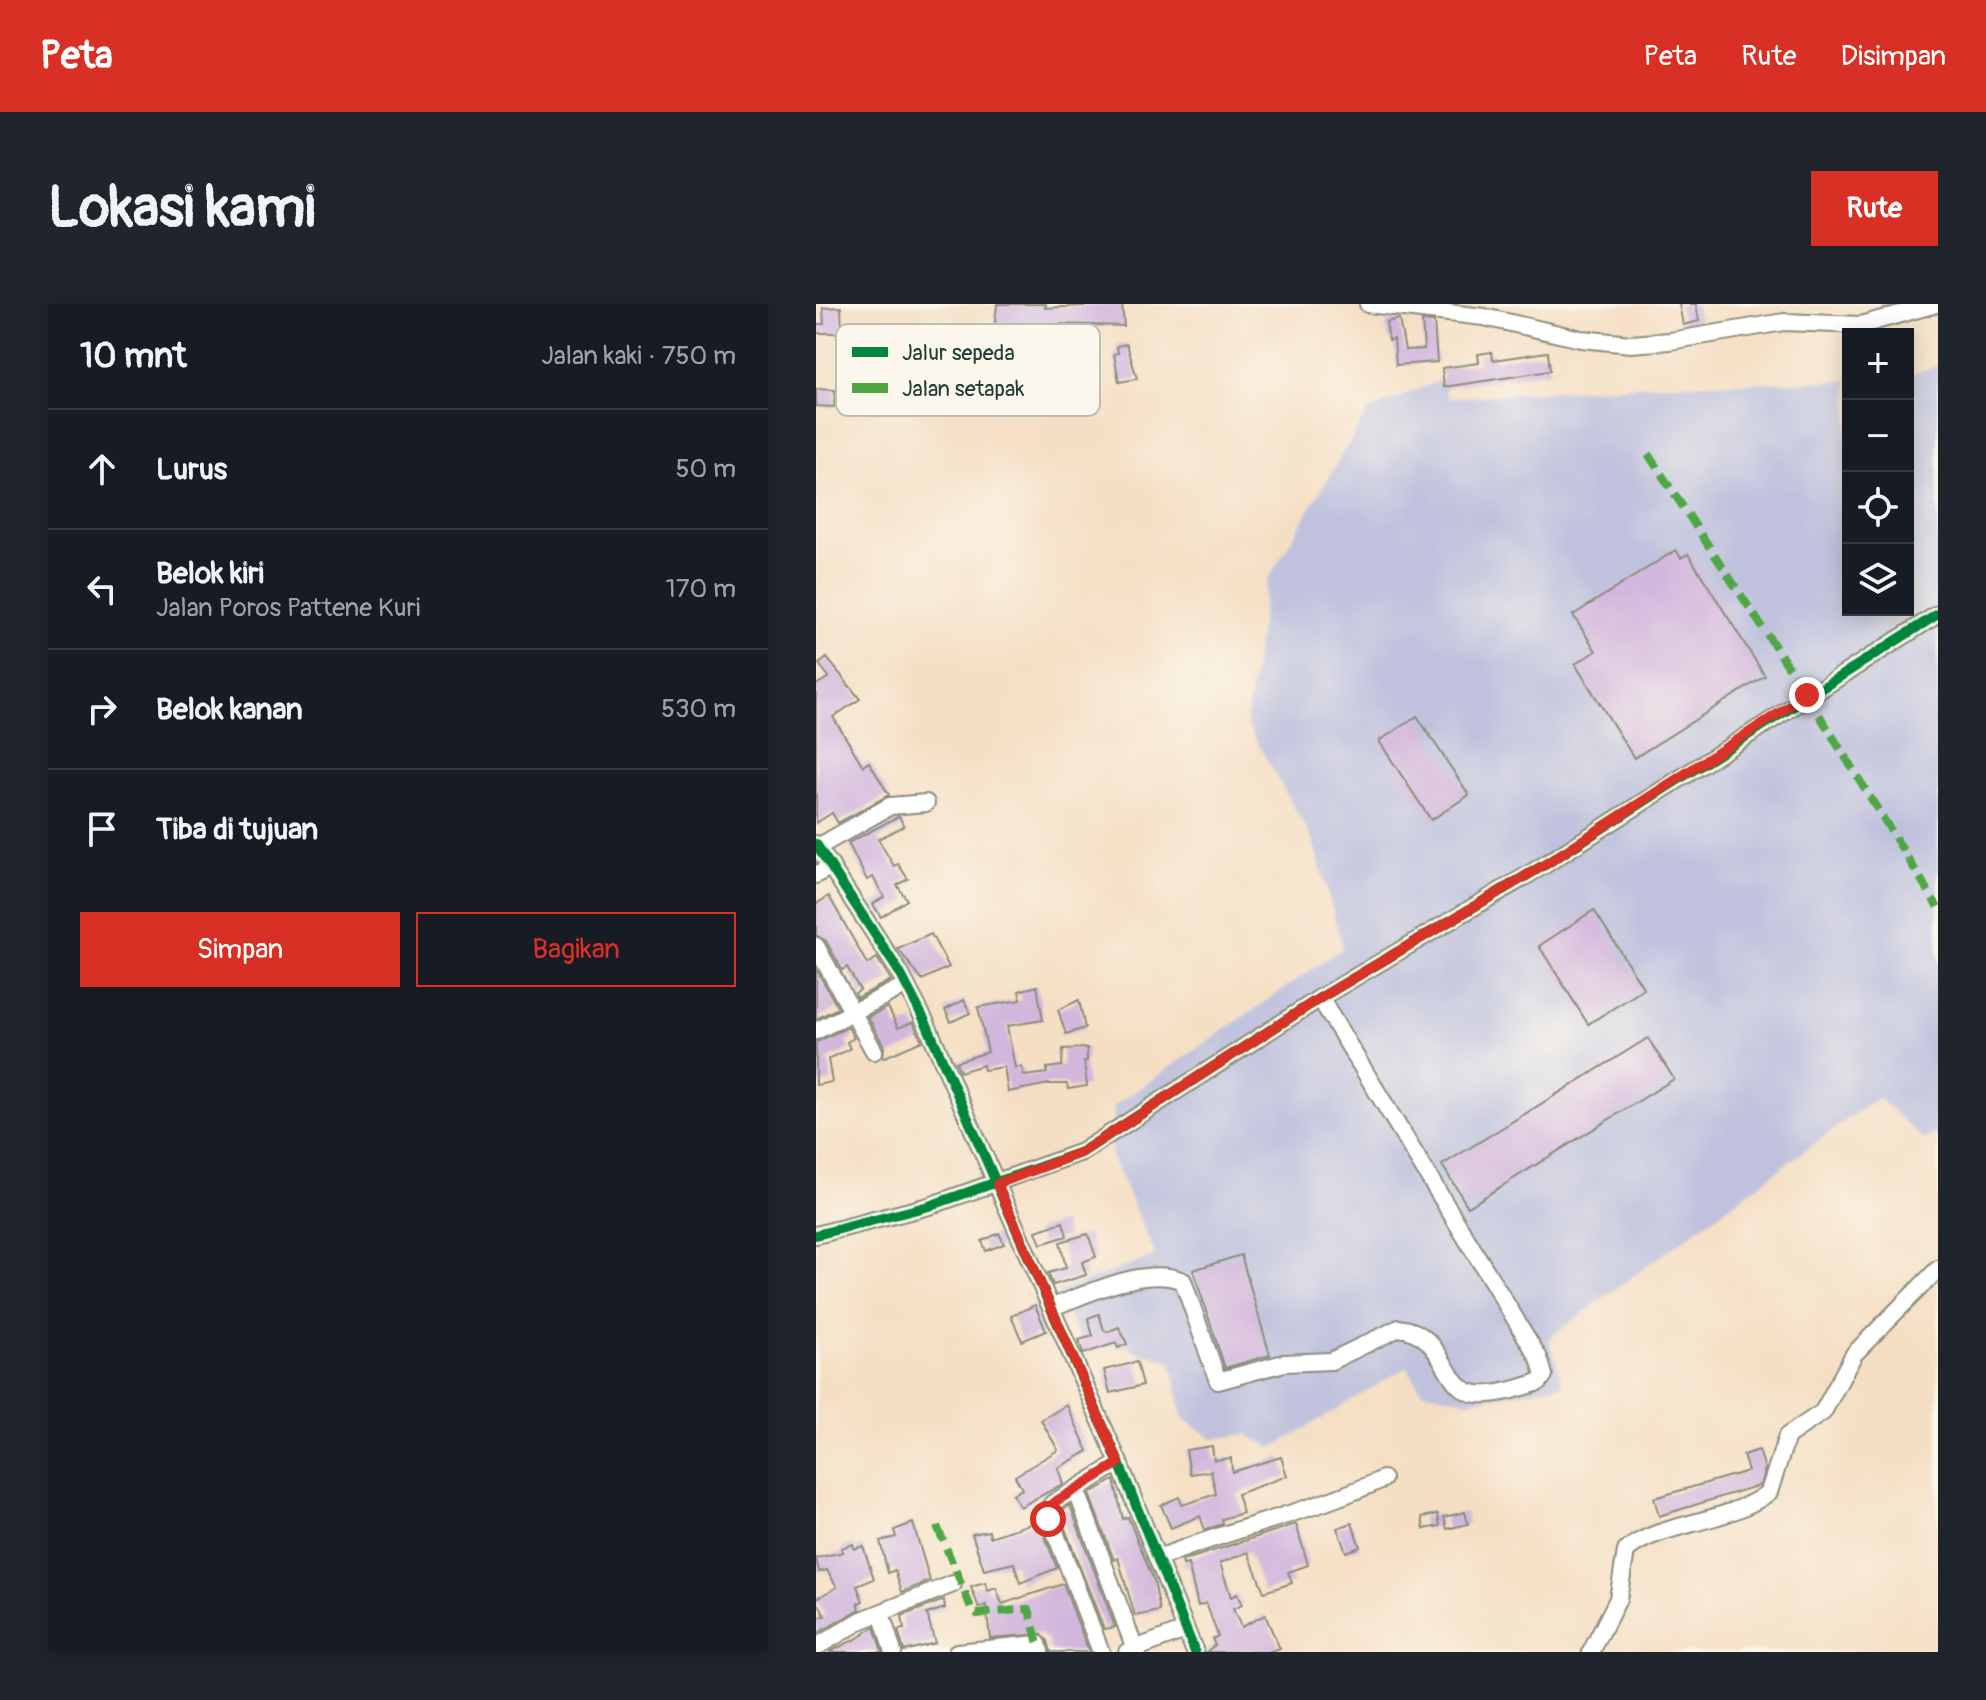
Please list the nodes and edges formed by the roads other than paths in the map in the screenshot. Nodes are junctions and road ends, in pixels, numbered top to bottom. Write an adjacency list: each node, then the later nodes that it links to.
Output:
1 (1368, 304): 2 (street)
2 (1936, 304)
3 (1938, 614): 9 (street)
4 (926, 803): 5 (street)
5 (817, 845): 6 (street)
6 (823, 871): 8 (street)
7 (816, 946): 10 (street)
8 (906, 985): 10 (street); 13 (street)
9 (1320, 998): 13 (street); 16 (street)
10 (854, 1012): 11 (street); 12 (street)
11 (816, 1031)
12 (874, 1051)
13 (997, 1184): 14 (street); 16 (street)
14 (816, 1235)
15 (1938, 1269): 31 (street)
16 (1052, 1307): 17 (street)
17 (1119, 1463): 19 (street); 20 (street)
18 (1383, 1479): 20 (street)
19 (1076, 1489): 25 (street); 29 (street)
20 (1159, 1558): 23 (street)
21 (953, 1584): 22 (street)
22 (881, 1613): 24 (street); 26 (street)
23 (1185, 1630): 25 (street); 30 (street)
24 (816, 1647)
25 (1130, 1650)
26 (893, 1652)
27 (957, 1652): 28 (street)
28 (1040, 1652)
29 (1101, 1652)
30 (1195, 1652)
31 (1591, 1652)

